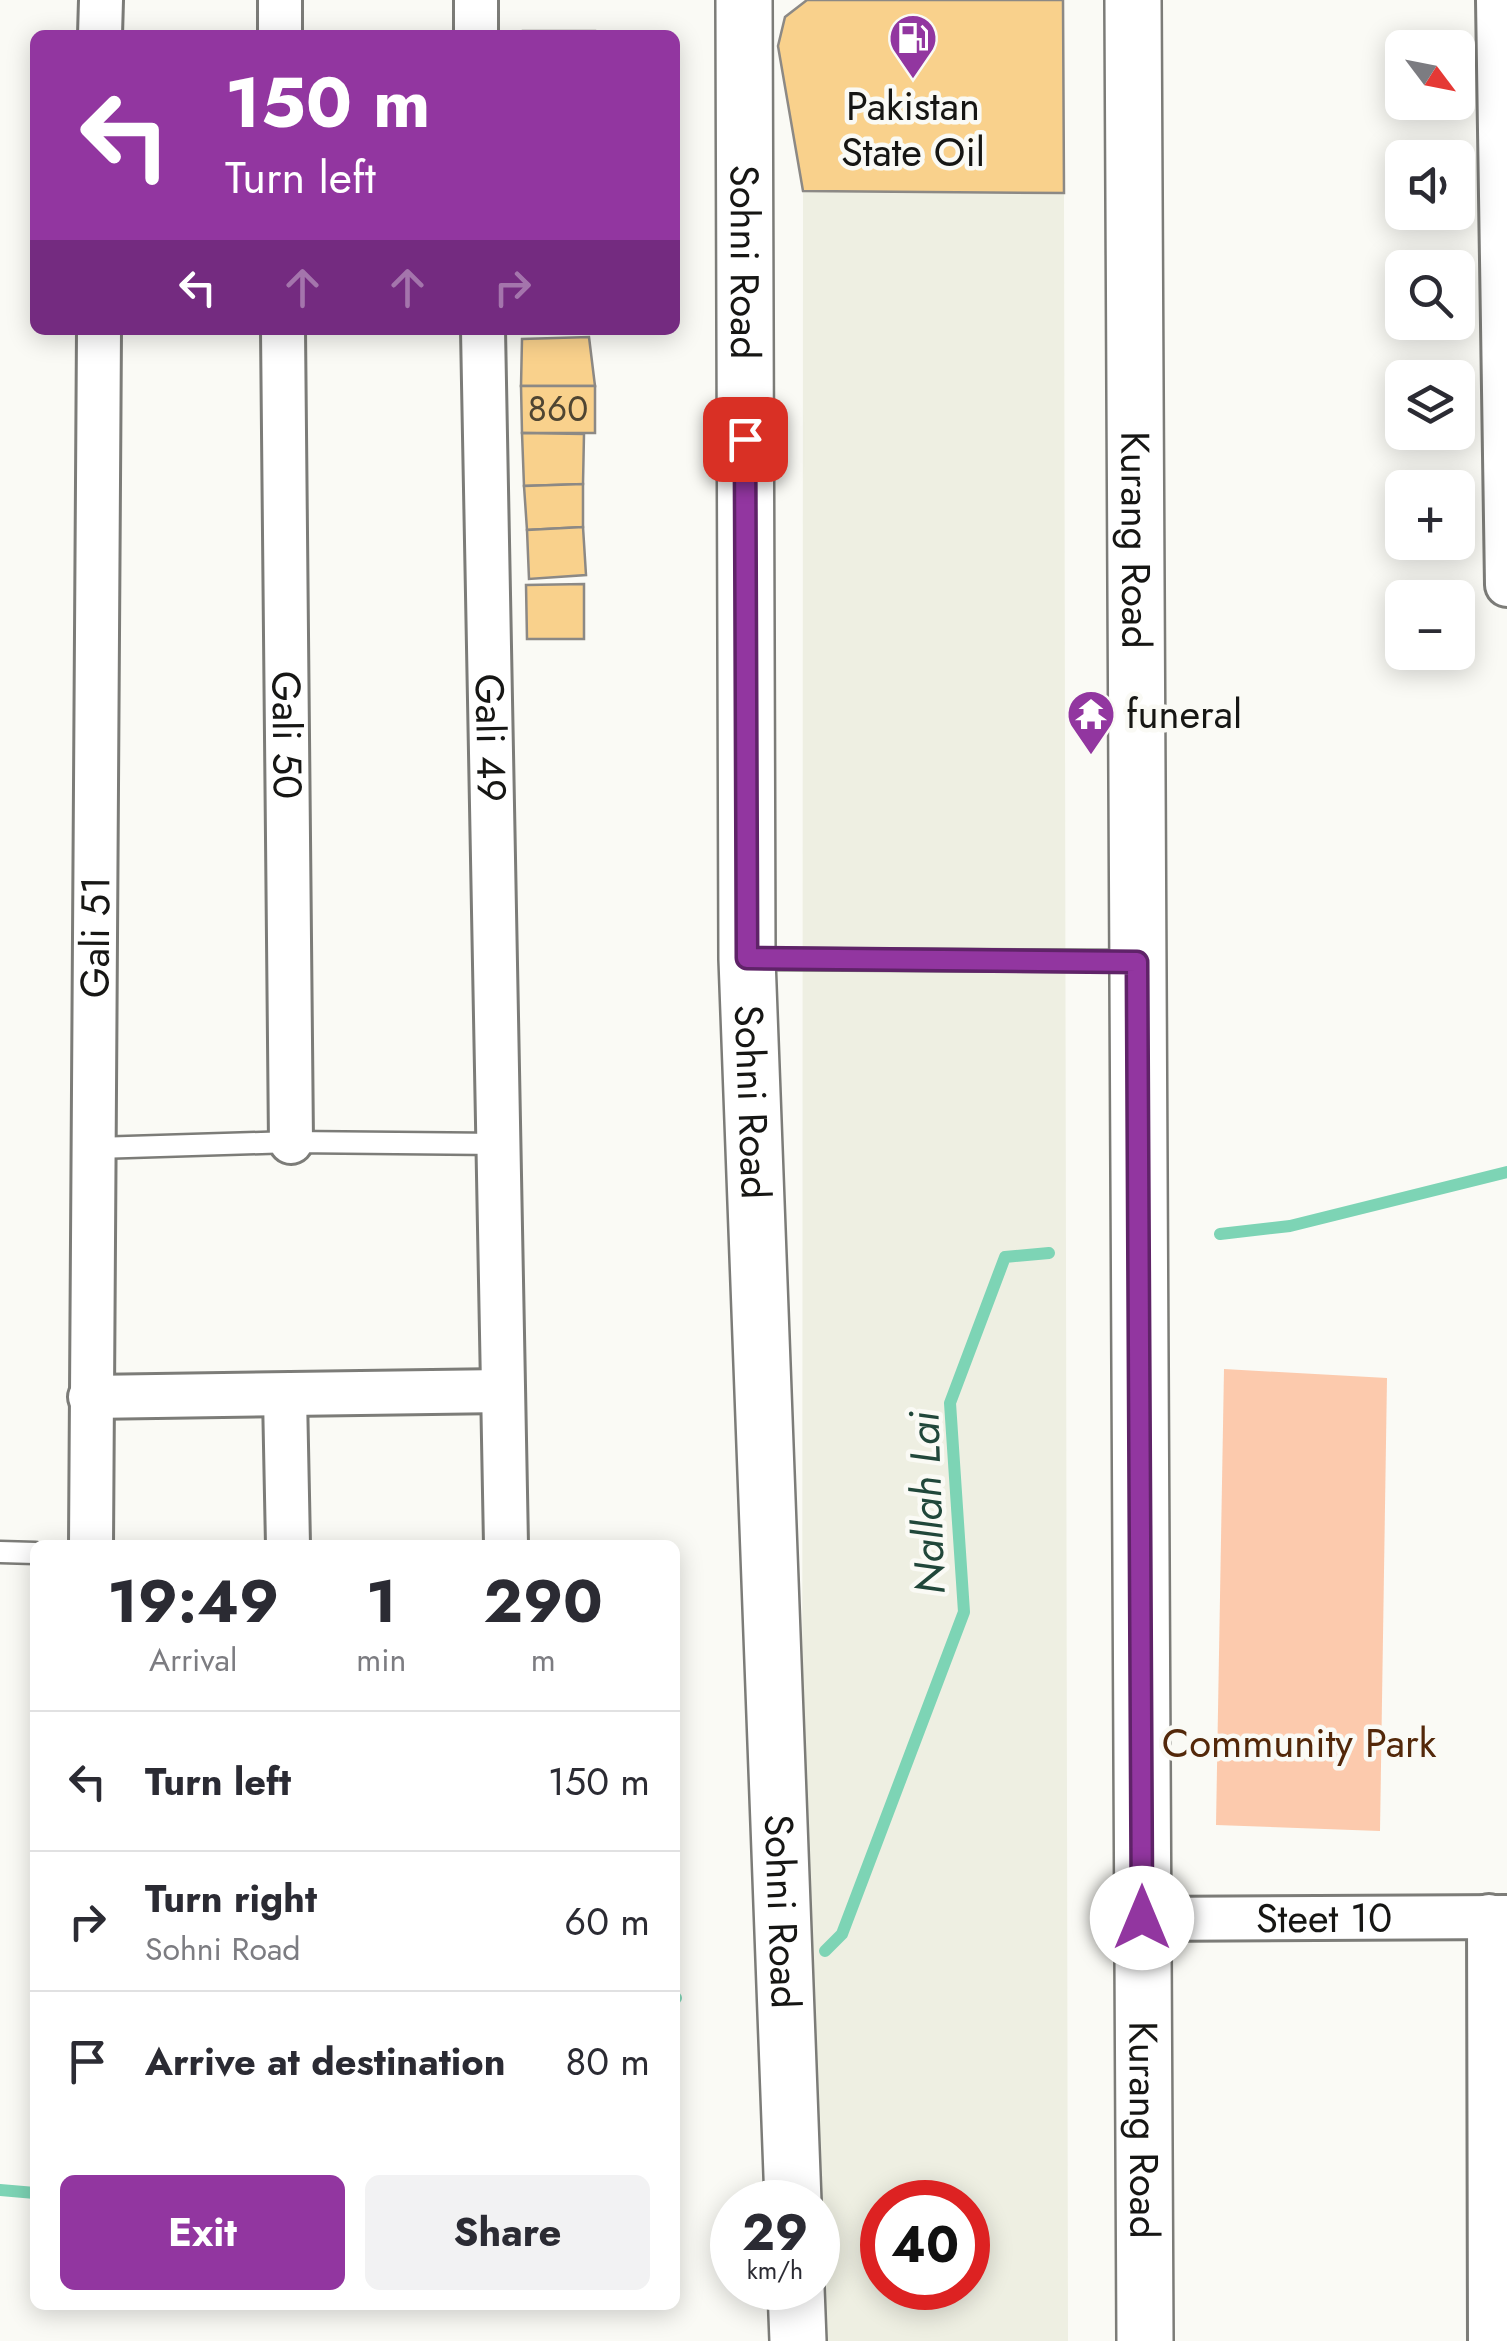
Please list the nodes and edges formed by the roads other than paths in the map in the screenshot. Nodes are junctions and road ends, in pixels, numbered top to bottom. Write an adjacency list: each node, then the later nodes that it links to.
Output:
1 (100, 0): 7 (street)
2 (280, 0): 8 (street)
3 (476, 0): 9 (street)
4 (744, 0): 14 (street, Sohni Road)
5 (1133, 0): 15 (street, Kurang Road)
6 (1498, 0): 13 (street)
7 (100, 30)
8 (280, 30)
9 (476, 30)
10 (99, 335): 18 (street, Gali 51)
11 (283, 335): 16 (street, Gali 50)
12 (483, 335): 17 (street, Gali 49)
13 (1507, 584)
14 (747, 958): 15 (lane); 29 (street, Sohni Road)
15 (1137, 962): 28 (street, Kurang Road)
16 (292, 1142): 17 (lane); 18 (lane)
17 (500, 1144): 19 (street, Gali 49)
18 (96, 1148): 21 (street, Gali 51)
19 (503, 1392): 20 (street); 24 (street, Gali 49)
20 (285, 1396): 21 (street); 23 (street)
21 (90, 1397): 22 (street, Gali 51)
22 (91, 1540)
23 (288, 1540)
24 (506, 1540)
25 (0, 1552): 26 (lane)
26 (30, 1553)
27 (1498, 1916): 28 (street, Steet 10); 33 (street)
28 (1142, 1918): 32 (street, Kurang Road)
29 (792, 2180)
30 (797, 2310): 31 (street)
31 (798, 2341)
32 (1145, 2341)
33 (1490, 2341)

